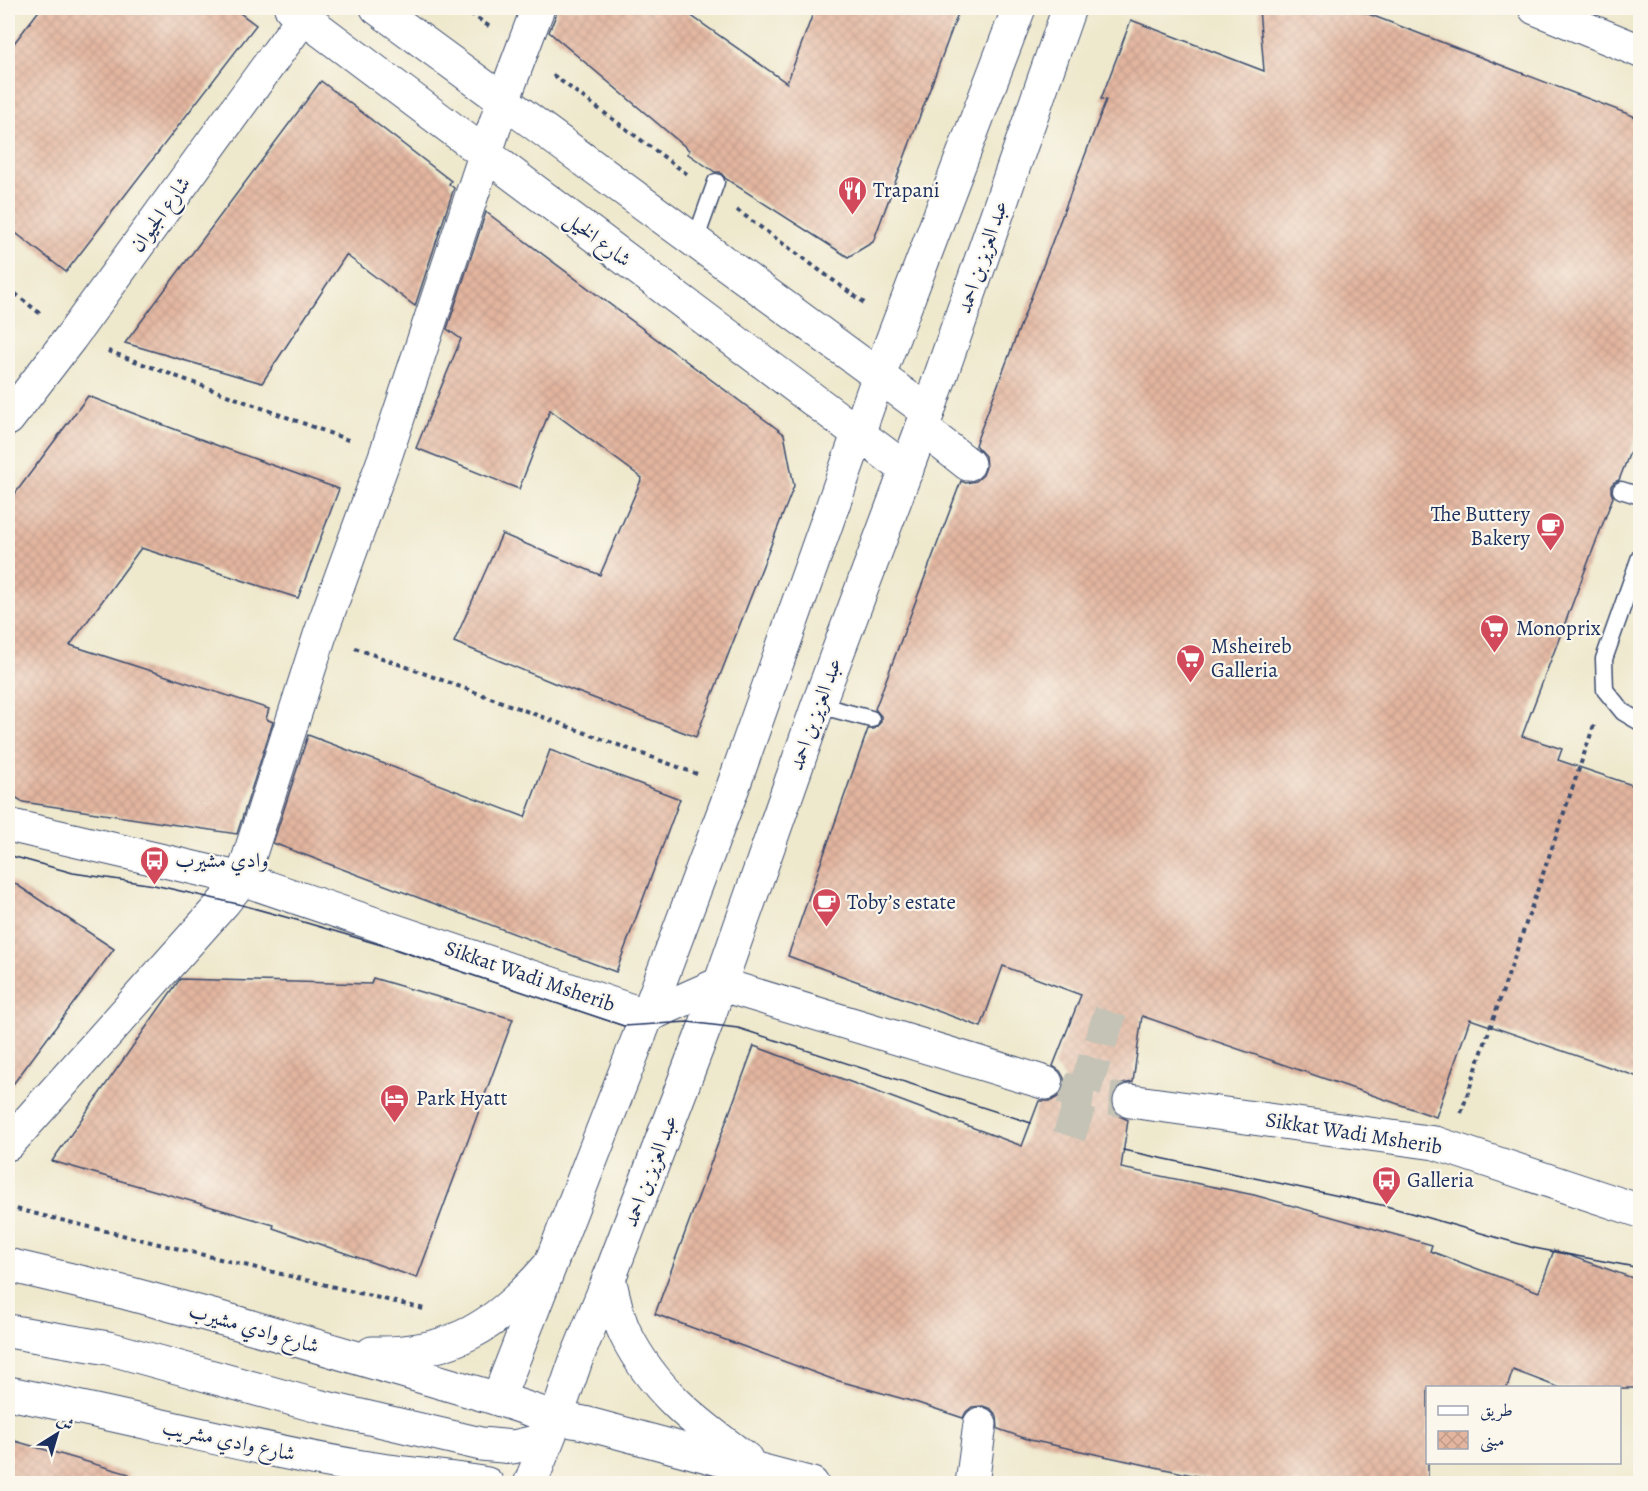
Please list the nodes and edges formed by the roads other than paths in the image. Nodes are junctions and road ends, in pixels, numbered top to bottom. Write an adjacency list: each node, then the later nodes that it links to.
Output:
1 (377, 8): 8 (street)
2 (538, 8): 8 (street)
3 (1019, 8): 12 (street)
4 (1069, 8): 14 (street, عبد العزيز بن احمد)
5 (1535, 8): 7 (street)
6 (301, 11): 9 (street, شارع الخيل); 13 (street, شارع الجيوان)
7 (1641, 51)
8 (503, 101): 9 (street); 11 (street)
9 (486, 156): 15 (street, شارع الخيل); 25 (street)
10 (714, 187): 11 (lane)
11 (695, 241): 12 (street)
12 (879, 375): 14 (street); 15 (street)
13 (8, 420)
14 (925, 420): 16 (street); 17 (street, عبد العزيز بن احمد)
15 (858, 432): 17 (street, شارع الخيل); 27 (street)
16 (968, 464)
17 (907, 470): 21 (street, عبد العزيز بن احمد)
18 (1621, 490): 19 (lane)
19 (1641, 496)
20 (1641, 557): 23 (lane)
21 (818, 705): 22 (lane); 26 (street, عبد العزيز بن احمد)
22 (871, 719)
23 (1641, 722)
24 (8, 825): 25 (street, Sikkat Wadi Msherib)
25 (242, 879): 27 (street, Sikkat Wadi Msherib); 30 (street)
26 (719, 984): 27 (street); 28 (street); 34 (street, عبد العزيز بن احمد)
27 (647, 1016): 33 (street)
28 (1046, 1083)
29 (1130, 1101): 31 (street, Sikkat Wadi Msherib)
30 (8, 1144)
31 (1641, 1210)
32 (8, 1265): 36 (street, شارع وادي مشيرب)
33 (549, 1266): 36 (street); 38 (street)
34 (609, 1279): 39 (street, عبد العزيز بن احمد); 42 (street)
35 (8, 1331): 41 (street)
36 (328, 1349): 38 (street, شارع وادي مشيرب)
37 (8, 1393): 43 (street, شارع وادي مشريب)
38 (498, 1399): 39 (street); 41 (street)
39 (556, 1418): 41 (street); 42 (street); 45 (street, عبد العزيز بن احمد)
40 (980, 1424): 47 (street)
41 (481, 1444): 44 (street)
42 (759, 1469): 46 (street)
43 (367, 1475): 44 (street, شارع وادي مشريب)
44 (474, 1482)
45 (530, 1484)
46 (812, 1484)
47 (972, 1484)

